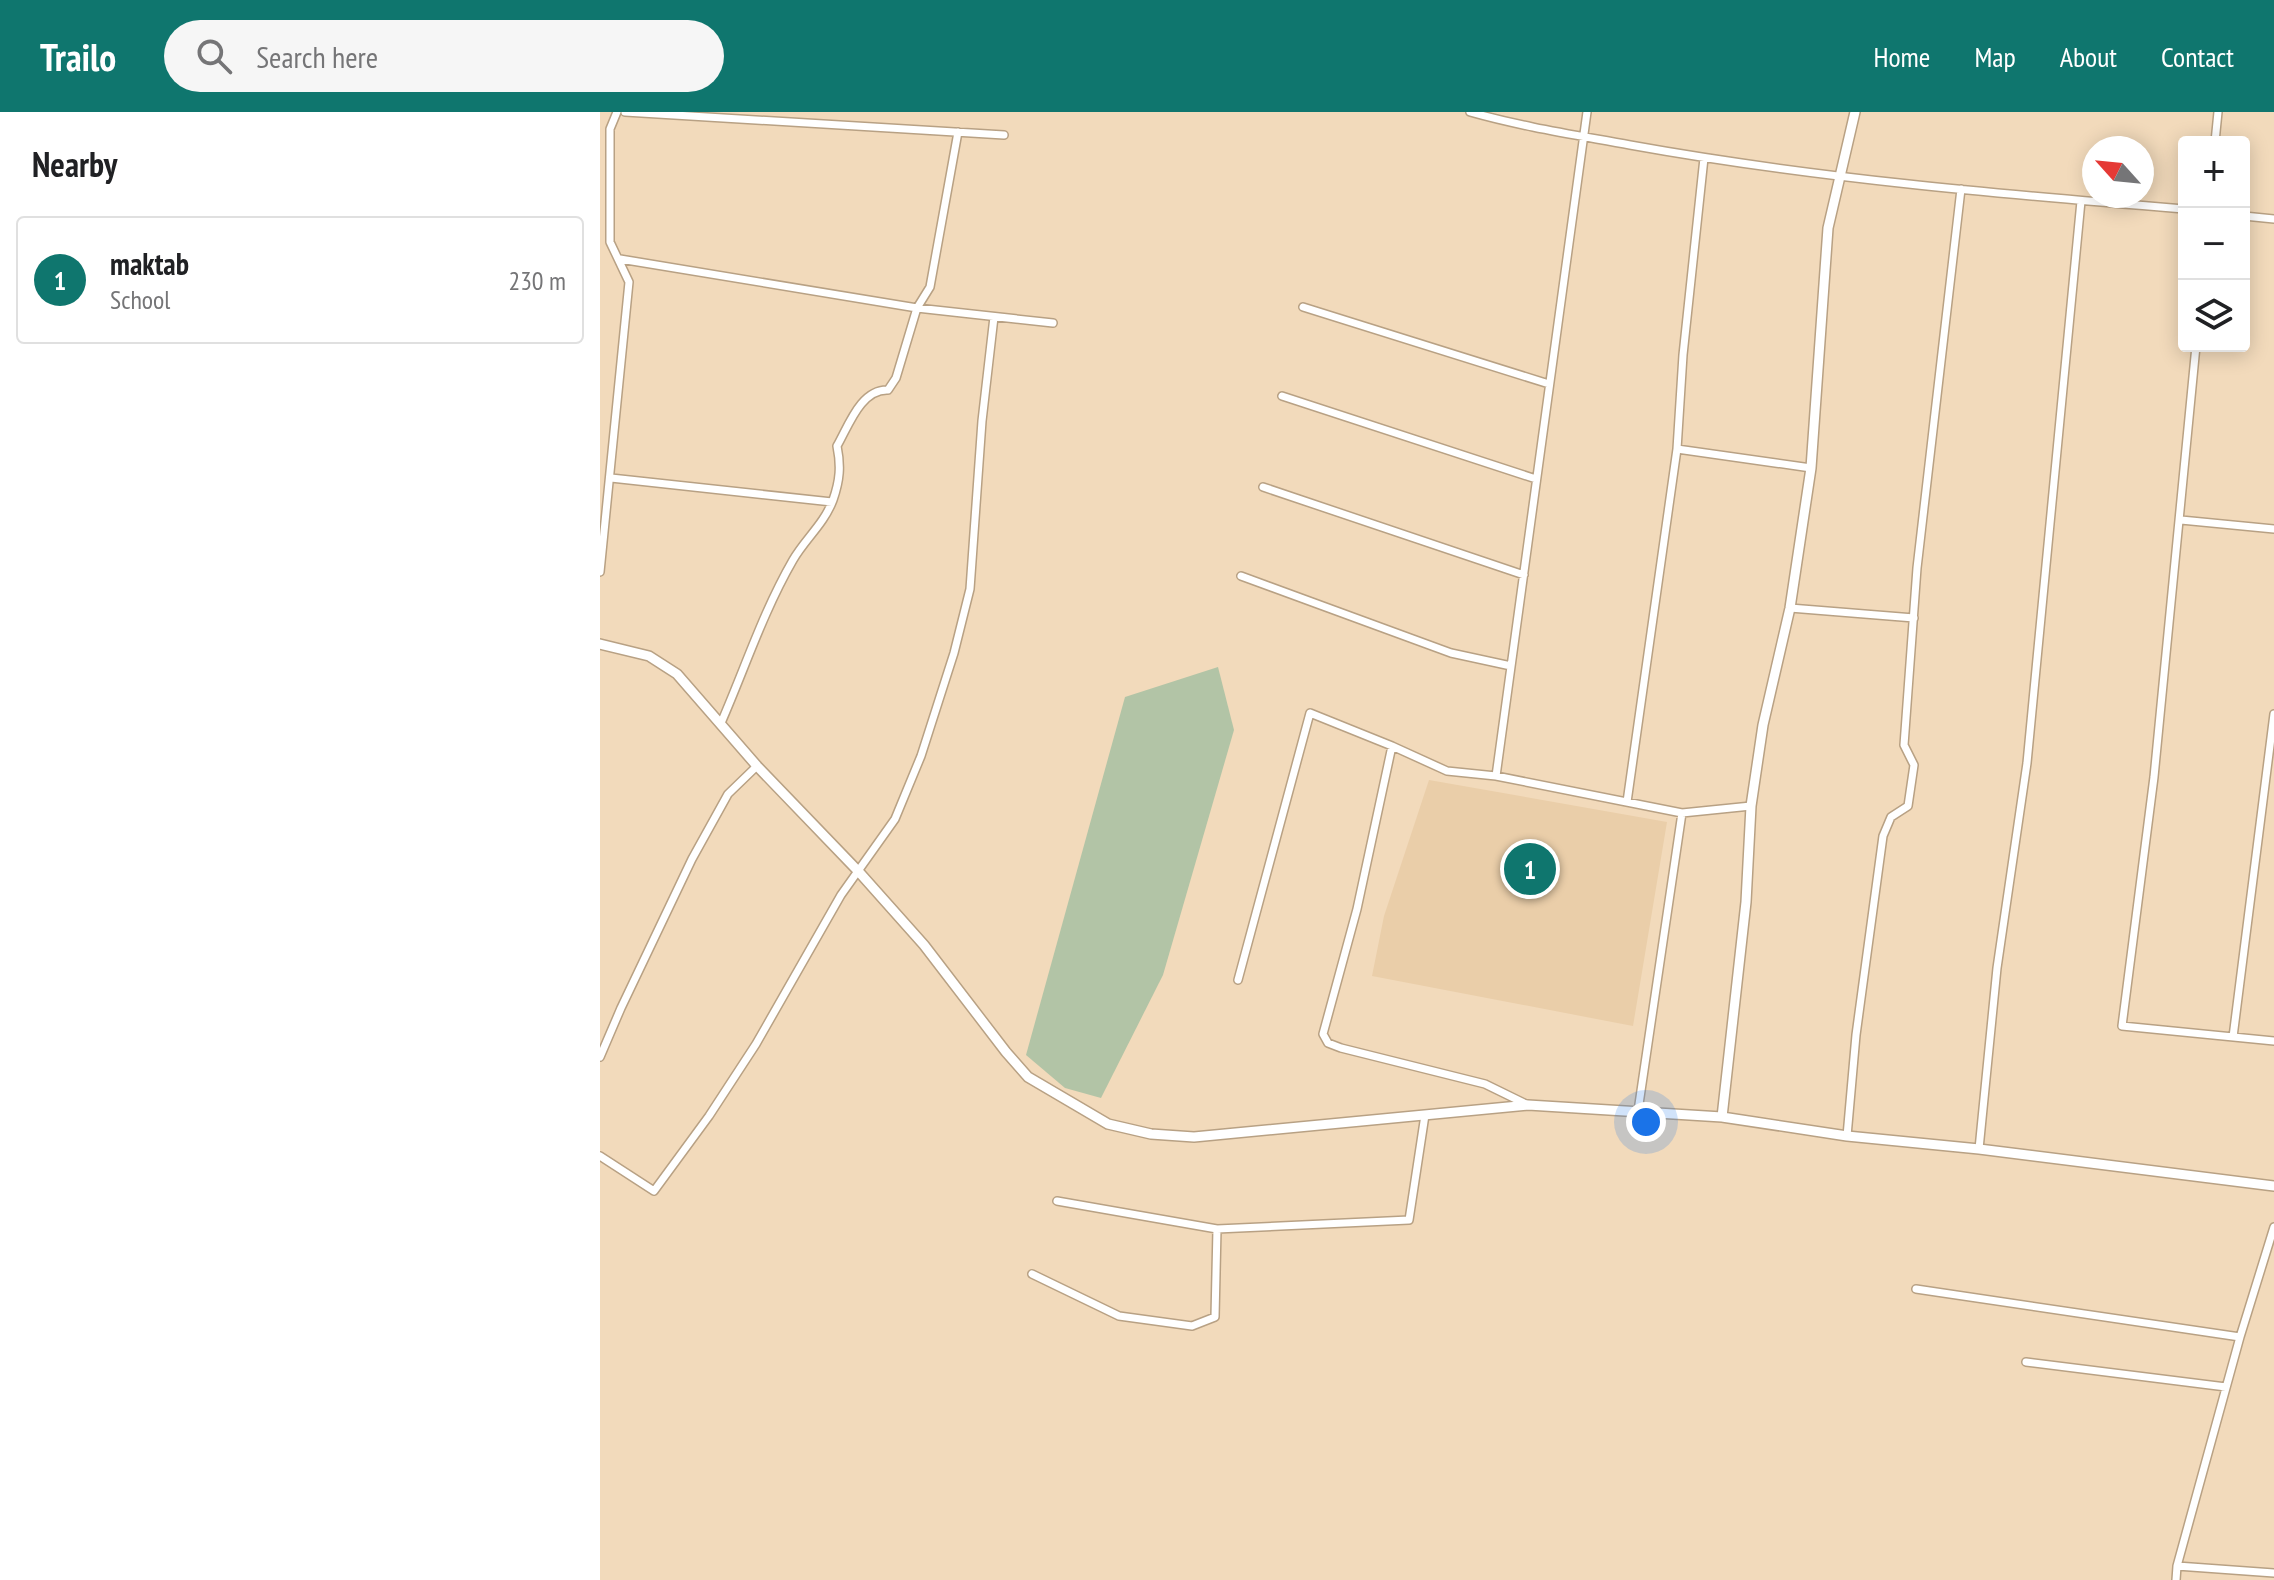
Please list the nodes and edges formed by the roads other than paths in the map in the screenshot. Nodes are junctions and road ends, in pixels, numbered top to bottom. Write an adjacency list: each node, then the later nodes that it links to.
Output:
1 (617, 112): 18 (street)
2 (625, 112): 7 (street)
3 (1470, 112): 9 (street)
4 (1587, 112): 9 (street)
5 (1855, 112): 12 (street)
6 (2218, 112): 10 (street)
7 (958, 132): 8 (street); 20 (street)
8 (1004, 135)
9 (1583, 136): 11 (street); 24 (street)
10 (2216, 136)
11 (1704, 158): 12 (street); 26 (street)
12 (1841, 176): 13 (street); 27 (street)
13 (1961, 189): 14 (street); 39 (street)
14 (2081, 201): 15 (street); 60 (street)
15 (2178, 209)
16 (2250, 217): 17 (street)
17 (2274, 219)
18 (620, 259): 20 (street); 28 (street)
19 (1303, 307): 24 (street)
20 (917, 308): 21 (street); 32 (street)
21 (994, 317): 22 (street); 50 (street)
22 (1053, 323)
23 (2195, 352): 33 (street)
24 (1549, 384): 29 (street)
25 (1282, 396): 29 (street)
26 (1677, 449): 27 (street); 47 (street)
27 (1811, 468): 38 (street)
28 (611, 478): 31 (street); 32 (street)
29 (1536, 479): 36 (street)
30 (1263, 487): 36 (street)
31 (604, 489): 35 (street)
32 (832, 502): 43 (street)
33 (2181, 520): 34 (street); 52 (street)
34 (2274, 529)
35 (600, 572)
36 (1524, 575): 41 (street)
37 (1241, 576): 41 (street)
38 (1790, 608): 39 (street); 48 (street)
39 (1914, 618): 59 (street)
40 (600, 644): 43 (street)
41 (1511, 666): 46 (street)
42 (2274, 714): 52 (street)
43 (721, 723): 45 (street)
44 (1392, 746): 46 (street); 51 (street); 55 (street)
45 (757, 766): 50 (street); 54 (street)
46 (1496, 776): 47 (street)
47 (1627, 802): 49 (street)
48 (1751, 806): 49 (street); 58 (street)
49 (1682, 813): 56 (street)
50 (859, 872): 57 (street); 61 (street)
51 (1238, 980)
52 (2233, 1037): 53 (street)
53 (2274, 1041)
54 (600, 1057)
55 (1528, 1105): 56 (street); 57 (street)
56 (1638, 1111): 58 (street)
57 (1425, 1115): 65 (street)
58 (1722, 1117): 59 (street)
59 (1847, 1136): 60 (street)
60 (1979, 1149): 62 (street)
61 (600, 1156)
62 (2274, 1186)
63 (1057, 1201): 65 (street)
64 (2274, 1227): 68 (street)
65 (1217, 1229): 66 (street)
66 (1032, 1274)
67 (1916, 1289): 68 (street)
68 (2240, 1337): 70 (street)
69 (2026, 1362): 70 (street)
70 (2226, 1387): 71 (street)
71 (2177, 1566): 72 (street); 73 (street)
72 (2274, 1573)
73 (2176, 1580)

